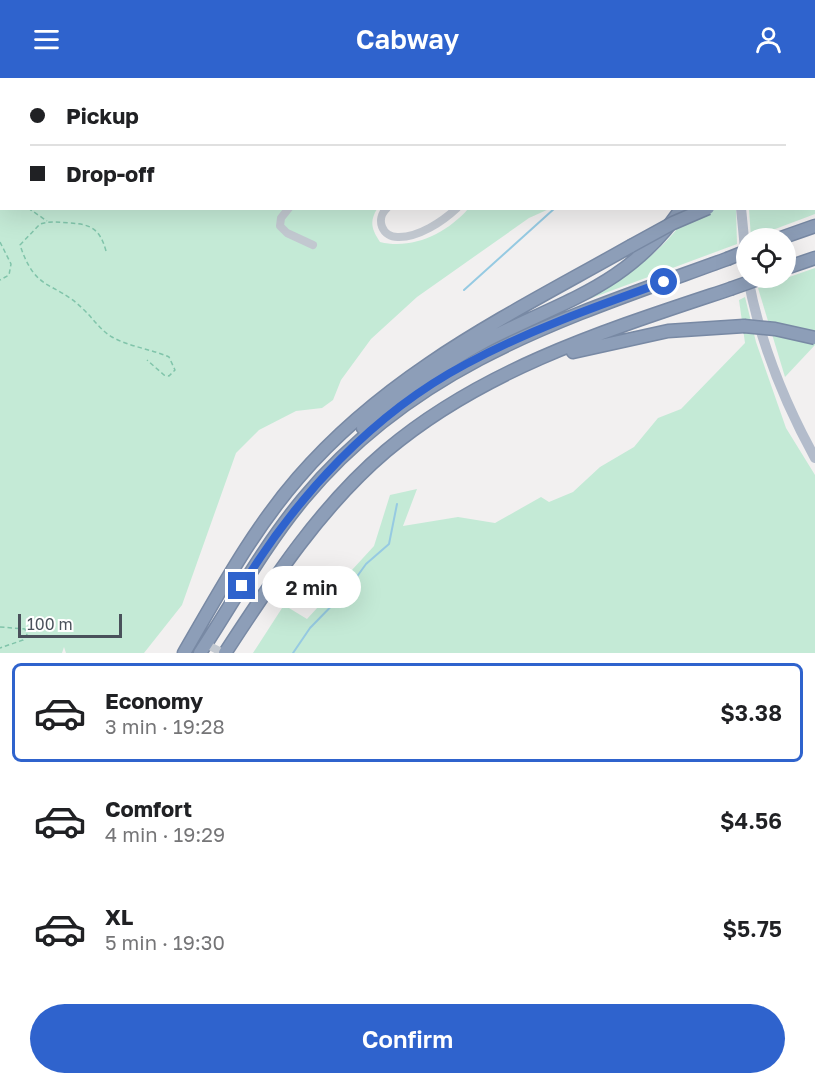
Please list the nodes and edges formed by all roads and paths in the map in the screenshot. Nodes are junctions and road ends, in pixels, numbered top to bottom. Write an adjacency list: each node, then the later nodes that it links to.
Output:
1 (31, 210): 8 (path)
2 (287, 210): 13 (street)
3 (386, 210): 4 (street)
4 (454, 210)
5 (680, 210): 25 (highway)
6 (703, 210): 29 (highway, bridge)
7 (741, 210): 10 (main road)
8 (48, 222): 14 (path); 22 (path)
9 (815, 225): 11 (highway)
10 (743, 228)
11 (796, 232)
12 (0, 242): 18 (path)
13 (313, 244)
14 (106, 250)
15 (736, 255): 25 (highway, bridge)
16 (815, 258): 17 (highway)
17 (796, 265)
18 (0, 280)
19 (736, 287): 23 (highway, bridge)
20 (750, 288): 24 (main road)
21 (815, 338): 23 (highway, bridge)
22 (147, 360)
23 (523, 367): 30 (highway)
24 (815, 458)
25 (305, 497): 28 (highway)
26 (0, 627): 27 (path)
27 (0, 648)
28 (203, 648): 30 (street)
29 (184, 653)
30 (224, 653)

